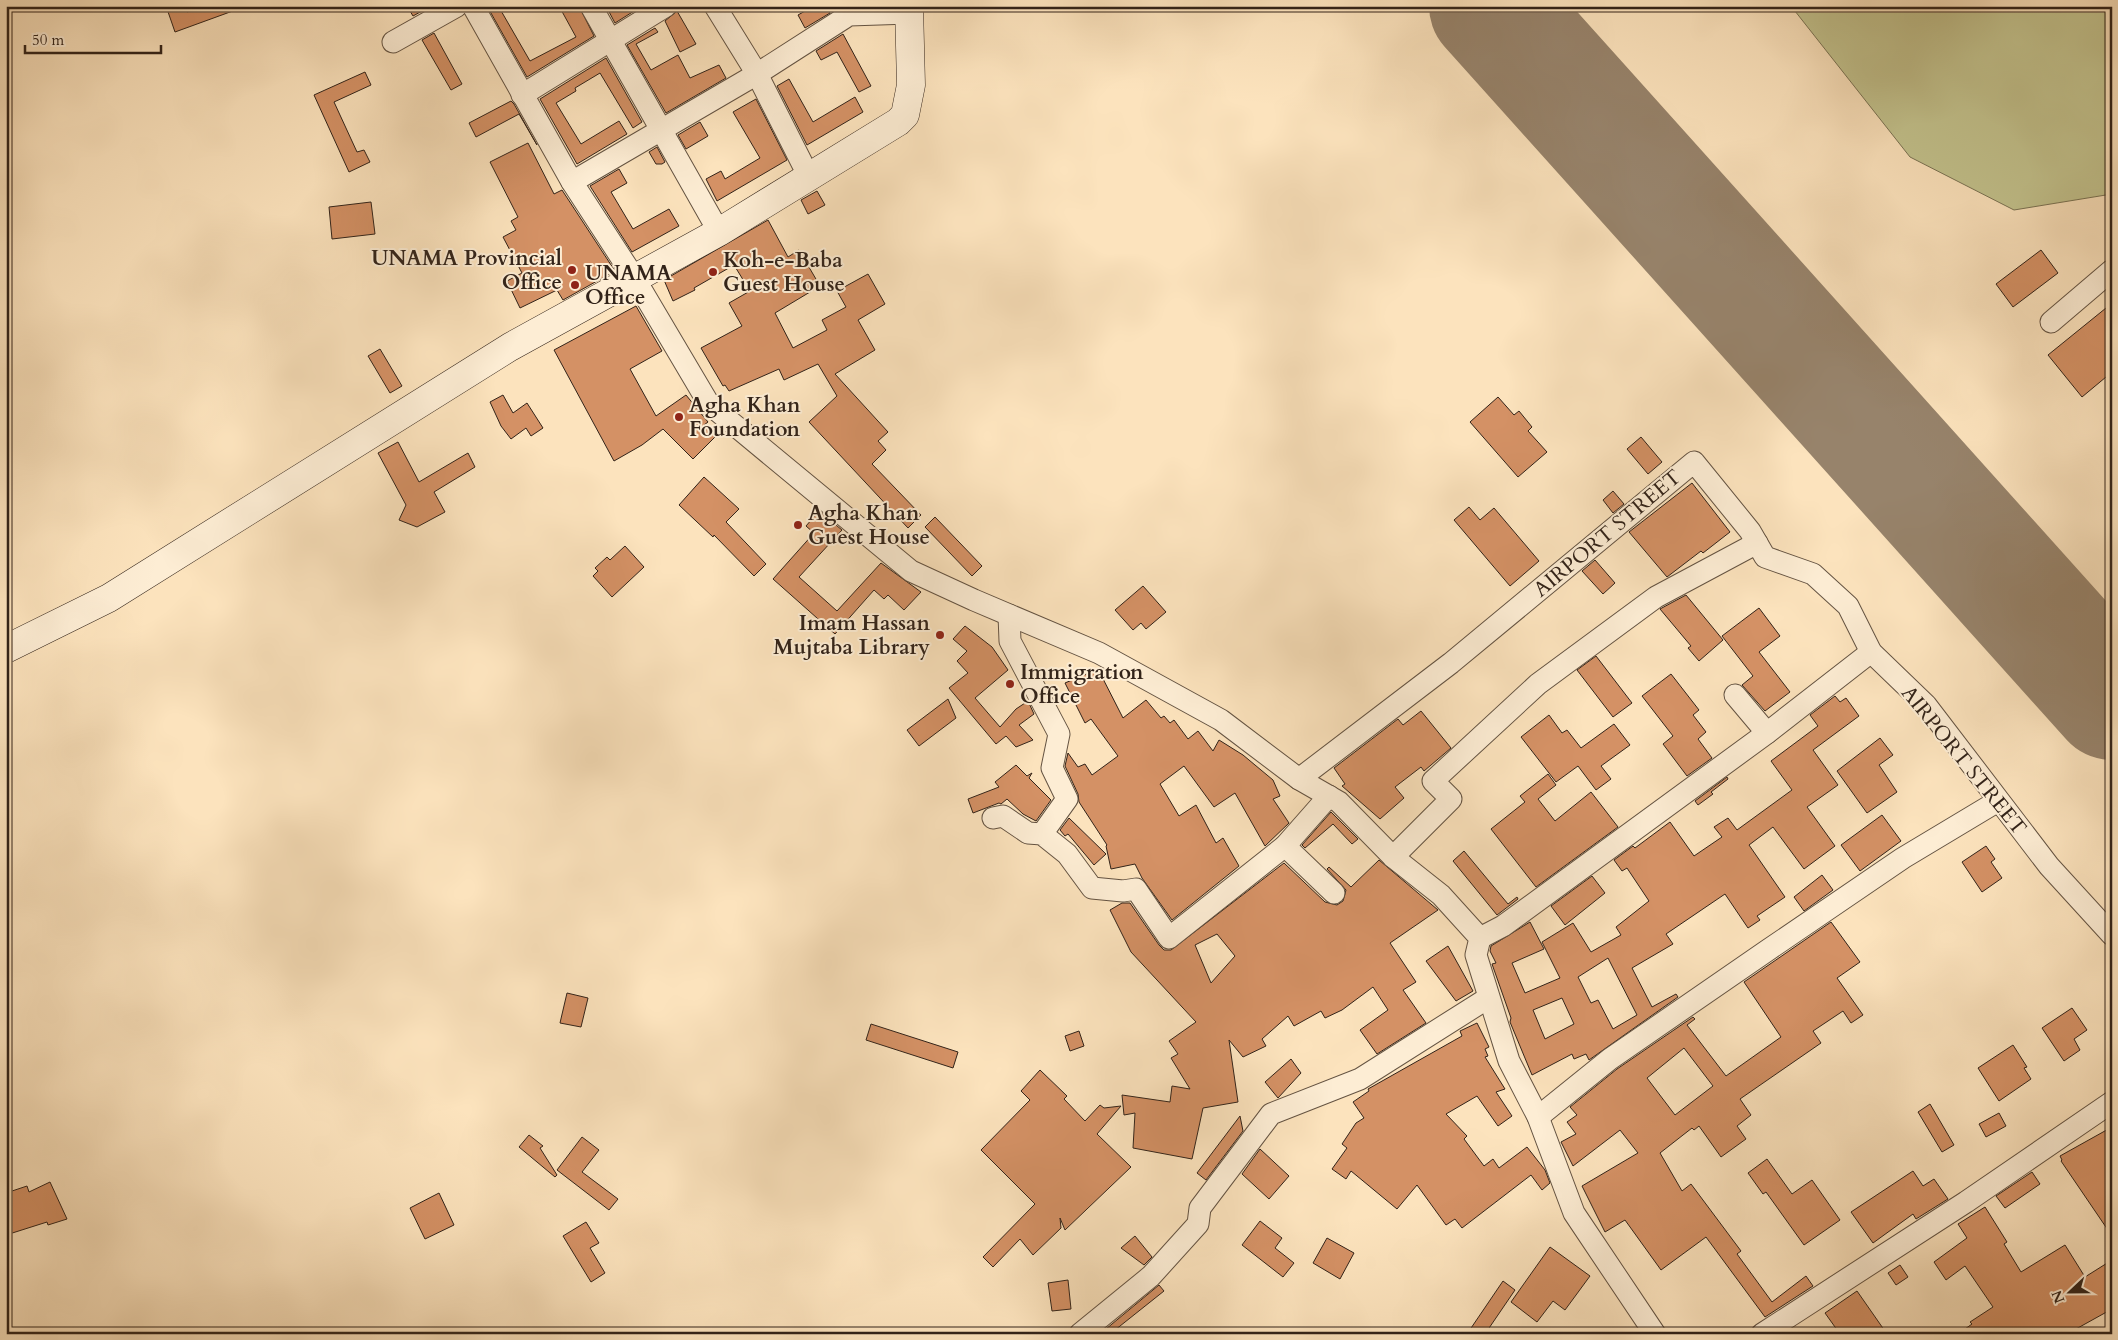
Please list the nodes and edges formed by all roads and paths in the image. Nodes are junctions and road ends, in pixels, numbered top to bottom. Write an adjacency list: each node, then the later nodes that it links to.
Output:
1 (457, 6): 9 (street)
2 (472, 6): 11 (street)
3 (591, 6): 8 (street)
4 (666, 6): 8 (street)
5 (715, 6): 10 (street)
6 (846, 10): 7 (street); 10 (street)
7 (910, 10): 13 (street)
8 (612, 40): 11 (street); 12 (street)
9 (393, 42)
10 (757, 74): 12 (street); 13 (street)
11 (522, 95): 14 (street)
12 (662, 129): 14 (street); 15 (street)
13 (808, 175): 15 (street)
14 (572, 182): 17 (street)
15 (719, 232): 17 (street)
16 (2112, 270): 18 (street)
17 (635, 279): 20 (street); 21 (street)
18 (2052, 322)
19 (1757, 543): 22 (street, AIRPORT STREET); 25 (street, AIRPORT STREET); 31 (street)
20 (1009, 615): 25 (street); 29 (street)
21 (6, 649)
22 (1871, 652): 24 (street); 27 (street, AIRPORT STREET)
23 (1735, 695): 24 (street)
24 (1767, 733): 34 (street)
25 (1299, 779): 26 (street)
26 (1329, 796): 30 (street); 31 (street)
27 (1998, 801): 33 (street, AIRPORT STREET); 37 (street)
28 (993, 818): 29 (street)
29 (1042, 834): 30 (street)
30 (1285, 846): 32 (street)
31 (1393, 857): 34 (street)
32 (1334, 893)
33 (2112, 935)
34 (1480, 938): 35 (street)
35 (1488, 998): 37 (street); 38 (street)
36 (2112, 1102): 40 (street)
37 (1538, 1117): 39 (street)
38 (1080, 1334)
39 (1655, 1334)
40 (1762, 1334)

